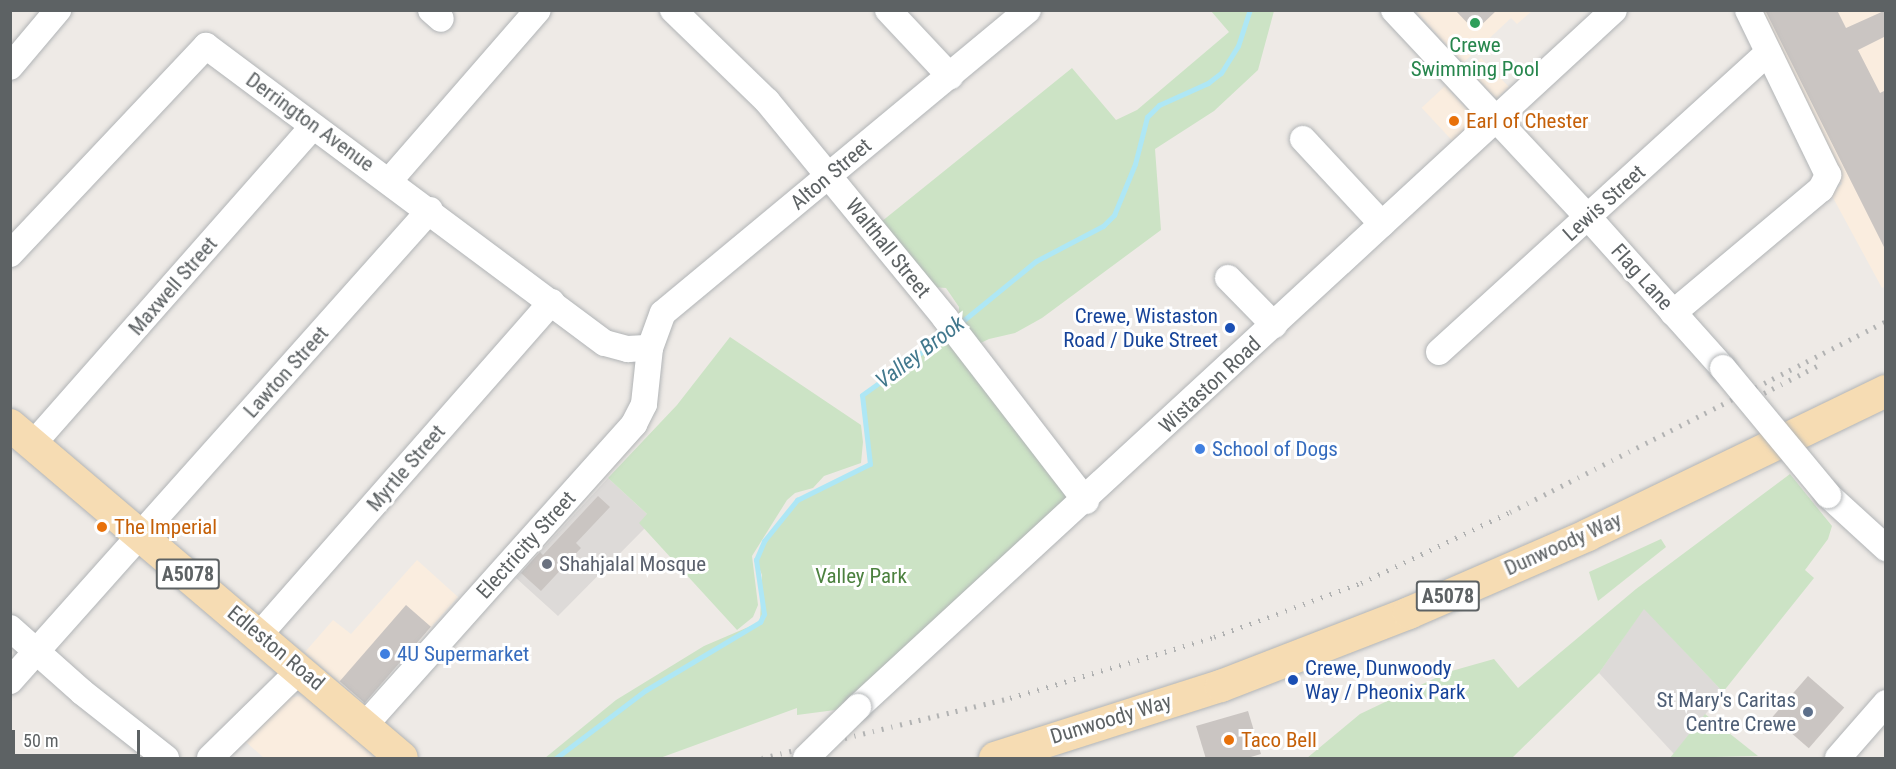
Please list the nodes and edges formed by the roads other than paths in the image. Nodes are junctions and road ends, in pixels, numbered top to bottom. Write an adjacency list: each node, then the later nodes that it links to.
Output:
1 (58, 10): 10 (street)
2 (538, 10): 16 (street)
3 (673, 10): 15 (street, Walthall Street)
4 (888, 10): 11 (street)
5 (1028, 10): 11 (street, Alton Street)
6 (1394, 10): 12 (street, Flag Lane)
7 (1614, 10): 12 (street, Wistaston Road)
8 (1748, 10): 9 (street)
9 (1768, 53): 18 (street, Lewis Street); 23 (street)
10 (10, 67)
11 (950, 76): 15 (street, Alton Street)
12 (1494, 118): 18 (street, Flag Lane); 19 (street, Wistaston Road)
13 (312, 127): 16 (street, Derrington Avenue); 20 (street, Derrington Avenue); 28 (street, Maxwell Street)
14 (1303, 139): 19 (street)
15 (829, 176): 25 (street, Alton Street); 29 (street, Walthall Street)
16 (390, 180): 17 (street, Derrington Avenue)
17 (430, 210): 22 (street, Derrington Avenue); 30 (street, Lawton Street)
18 (1588, 217): 23 (street, Flag Lane); 26 (street, Lewis Street)
19 (1382, 224): 24 (street, Wistaston Road)
20 (10, 254)
21 (1228, 278): 24 (street)
22 (552, 302): 25 (street, Derrington Avenue); 33 (street, Myrtle Street)
23 (1673, 313): 31 (street, Flag Lane, bridge)
24 (1274, 325): 29 (street, Wistaston Road)
25 (650, 348): 38 (street, Electricity Street)
26 (1439, 352)
27 (1886, 391): 43 (main road, Dunwoody Way / A5078)
28 (22, 435): 30 (main road, Edleston Road / A5078)
29 (1086, 501): 42 (street, Wistaston Road, bridge)
30 (141, 534): 33 (main road, Edleston Road / A5078); 34 (street, Lawton Street)
31 (1886, 548)
32 (10, 628): 34 (street)
33 (260, 634): 35 (main road, Edleston Road / A5078)
34 (38, 652): 36 (street, Lawton Street); 39 (street)
35 (301, 669): 38 (main road, Edleston Road / A5078); 40 (street)
36 (10, 681)
37 (1886, 703): 44 (street)
38 (365, 725): 41 (main road, Edleston Road / A5078)
39 (166, 759)
40 (210, 759)
41 (402, 759)
42 (806, 759)
43 (994, 759)
44 (1838, 759)

